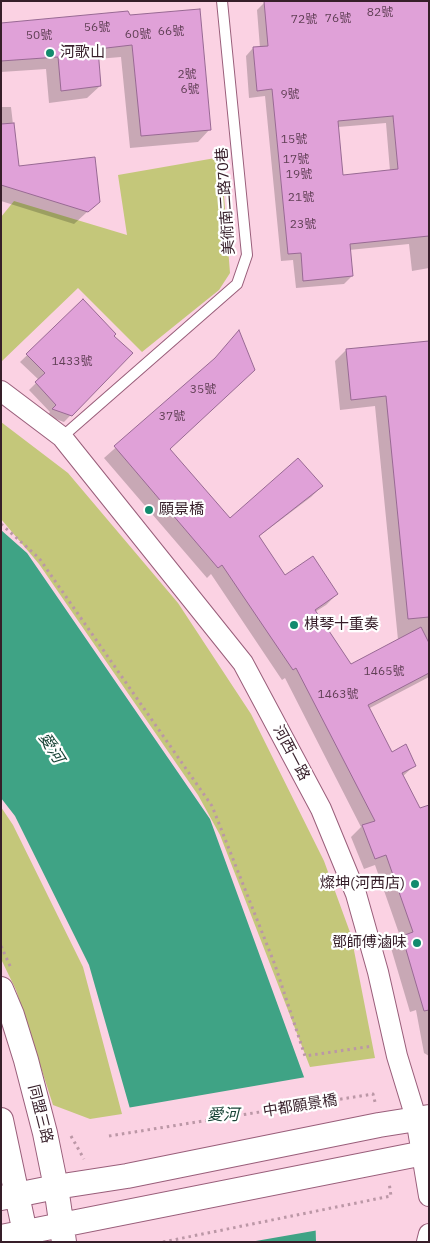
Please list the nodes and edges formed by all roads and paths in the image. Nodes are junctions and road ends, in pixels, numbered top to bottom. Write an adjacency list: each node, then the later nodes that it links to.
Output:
1 (222, 1): 3 (lane, 美術南二路70巷)
2 (1, 391): 3 (street, 河西一路)
3 (62, 438): 9 (street, 河西一路)
4 (1, 524): 7 (path)
5 (1, 989): 6 (street, 同盟三路)
6 (7, 1018): 13 (street, 同盟三路)
7 (378, 1045)
8 (373, 1094): 11 (path, 中都願景橋)
9 (422, 1118): 12 (street, 河西一路); 13 (street)
10 (1, 1120): 14 (street)
11 (109, 1136)
12 (425, 1153): 16 (street, 河西一路); 17 (street)
13 (56, 1187): 14 (street); 17 (street, 同盟三路)
14 (10, 1196): 20 (street)
15 (392, 1196): 21 (path)
16 (429, 1196)
17 (63, 1233): 20 (street)
18 (429, 1234): 22 (street)
19 (1, 1237): 20 (street)
20 (26, 1237)
21 (163, 1242)
22 (428, 1242)

